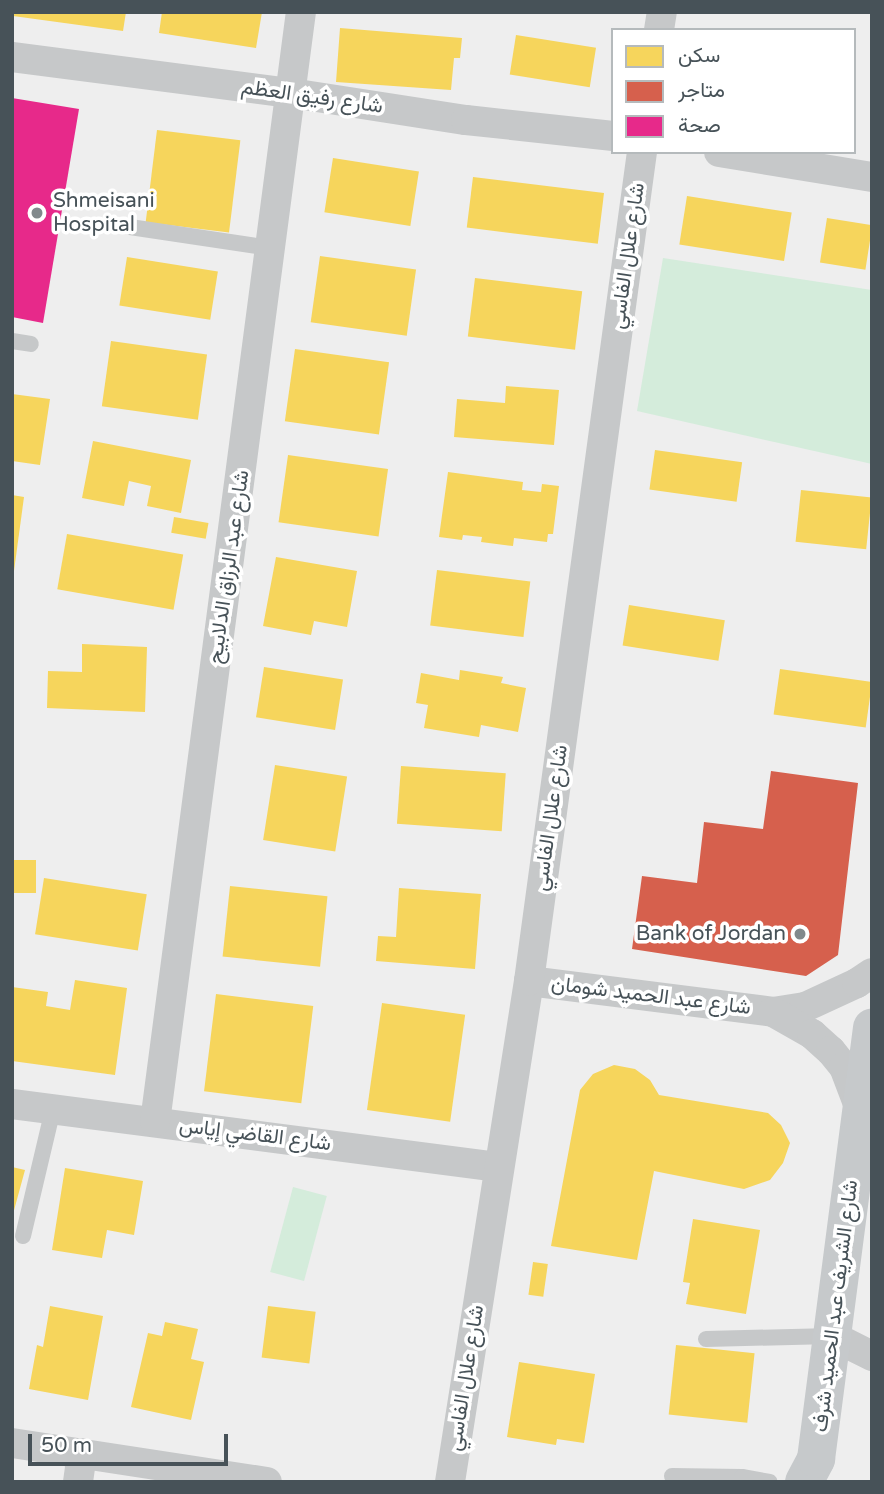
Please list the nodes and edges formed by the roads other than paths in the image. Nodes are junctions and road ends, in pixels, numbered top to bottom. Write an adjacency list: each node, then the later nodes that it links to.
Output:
1 (301, 12): 3 (street, شارع عبد الرزاق الدلابيح)
2 (12, 57): 3 (street, شارع رفيق العظم)
3 (291, 93): 4 (street, شارع رفيق العظم); 9 (street, شارع عبد الرزاق الدلابيح)
4 (611, 136)
5 (642, 154): 13 (street, شارع علال الفاسي)
6 (731, 154): 7 (street)
7 (872, 177)
8 (130, 227): 9 (lane)
9 (271, 248): 19 (street, شارع عبد الرزاق الدلابيح)
10 (12, 341): 11 (lane)
11 (31, 344)
12 (872, 973): 14 (street, شارع عبد الحميد شومان)
13 (529, 981): 14 (street, شارع عبد الحميد شومان); 20 (street, شارع علال الفاسي)
14 (773, 1012): 18 (street, شارع عبد الحميد شومان)
15 (871, 1041): 18 (street, شارع الشريف عبد الحميد شرف)
16 (12, 1104): 17 (street, شارع القاضي إياس)
17 (53, 1109): 19 (street, شارع القاضي إياس); 21 (lane)
18 (860, 1109): 22 (street, شارع الشريف عبد الحميد شرف)
19 (155, 1122): 20 (street, شارع القاضي إياس)
20 (497, 1167): 30 (street, شارع علال الفاسي)
21 (23, 1236)
22 (832, 1336): 23 (lane); 24 (street); 27 (street, شارع الشريف عبد الحميد شرف)
23 (706, 1339)
24 (872, 1356)
25 (12, 1443): 26 (street)
26 (80, 1468): 29 (street)
27 (814, 1474)
28 (673, 1476): 31 (lane)
29 (267, 1482)
30 (450, 1482)
31 (770, 1482)

